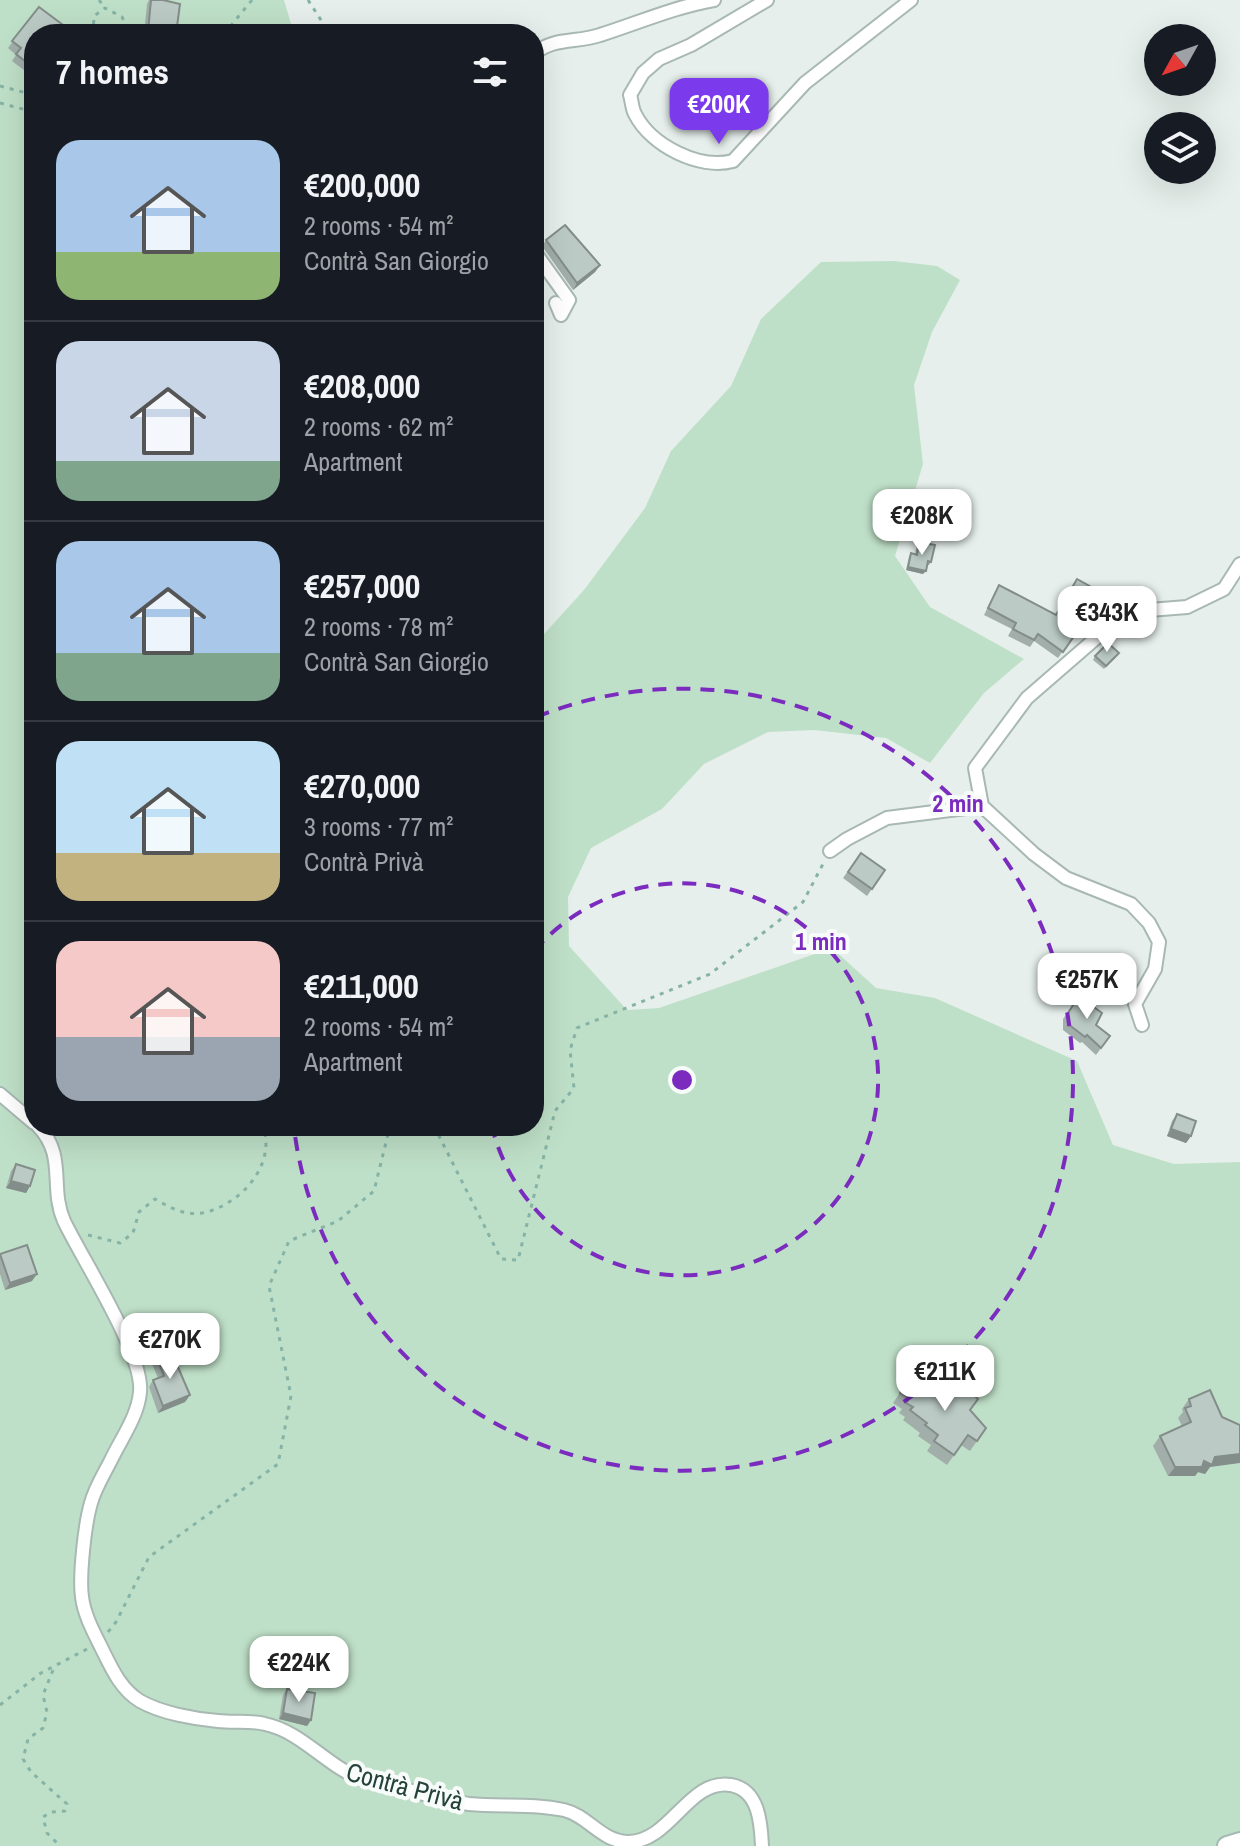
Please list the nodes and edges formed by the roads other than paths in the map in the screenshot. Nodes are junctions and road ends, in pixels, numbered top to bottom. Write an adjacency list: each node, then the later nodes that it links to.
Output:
1 (714, 0): 4 (street)
2 (767, 0): 3 (street)
3 (911, 0)
4 (544, 46)
5 (544, 265): 6 (street)
6 (556, 303)
7 (1240, 564): 8 (street)
8 (982, 806): 9 (street); 10 (street)
9 (830, 851)
10 (1142, 1025)
11 (0, 1094): 12 (street, Contrà Privà)
12 (24, 1114)
13 (47, 1136): 15 (street, Contrà Privà)
14 (1240, 1842): 16 (street)
15 (762, 1846)
16 (1227, 1846)

